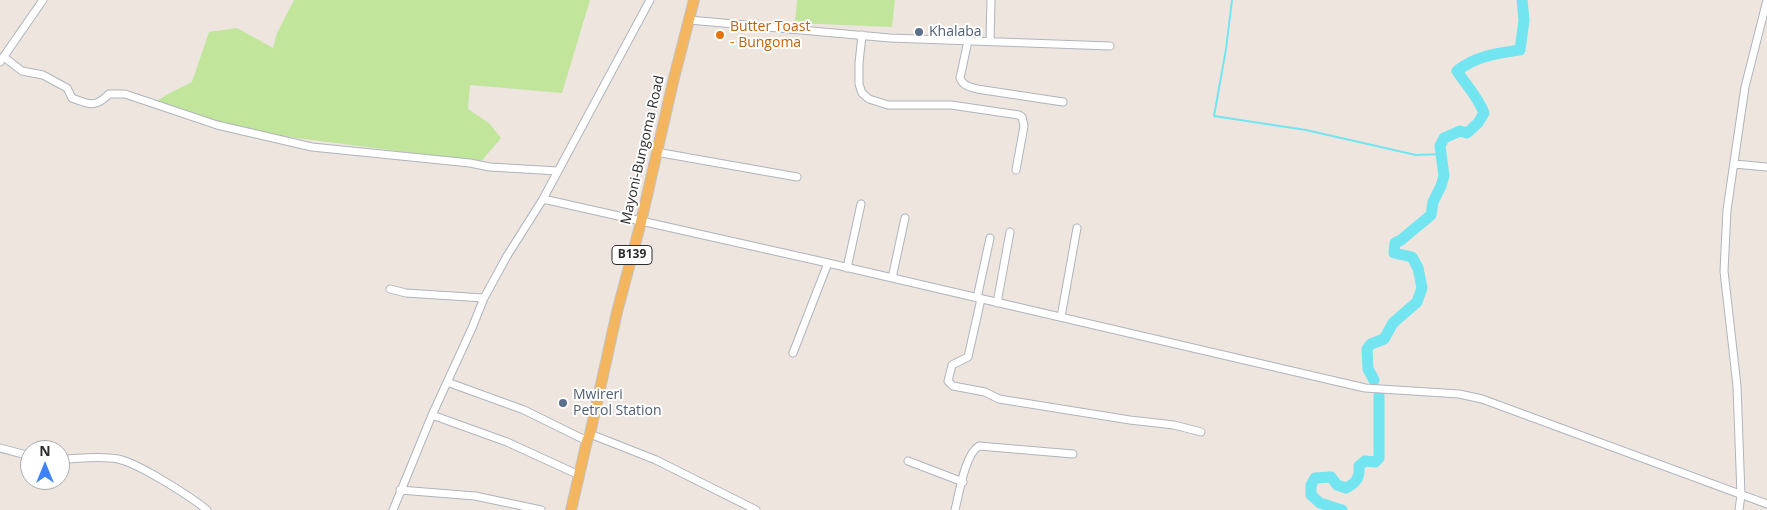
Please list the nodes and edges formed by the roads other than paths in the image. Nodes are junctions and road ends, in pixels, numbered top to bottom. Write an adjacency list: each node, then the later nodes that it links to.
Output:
1 (43, 0): 11 (street)
2 (650, 0): 17 (street)
3 (694, 0): 6 (main road, Mayoni-Bungoma Road / B139)
4 (991, 0): 9 (street)
5 (1767, 0): 14 (street)
6 (689, 20): 7 (street); 13 (main road, Mayoni-Bungoma Road / B139)
7 (862, 35): 8 (street); 16 (street)
8 (968, 41): 9 (street); 12 (street)
9 (990, 41): 10 (street)
10 (1110, 46)
11 (2, 60): 17 (street)
12 (1063, 102)
13 (656, 152): 18 (street); 22 (main road, Mayoni-Bungoma Road / B139)
14 (1734, 164): 15 (street); 47 (street)
15 (1767, 167)
16 (1016, 170)
17 (558, 171): 19 (street)
18 (797, 177)
19 (543, 199): 22 (street); 30 (street)
20 (861, 204): 27 (street)
21 (905, 218): 28 (street)
22 (641, 222): 26 (street); 38 (main road, Mayoni-Bungoma Road / B139)
23 (1077, 228): 33 (street)
24 (1010, 232): 32 (street)
25 (990, 238): 31 (street)
26 (828, 263): 27 (street); 34 (street)
27 (847, 268): 28 (street)
28 (892, 278): 31 (street)
29 (390, 289): 30 (street)
30 (484, 298): 35 (street)
31 (979, 298): 32 (street); 37 (street)
32 (997, 303): 33 (street)
33 (1061, 317): 47 (street)
34 (793, 353)
35 (447, 382): 36 (street); 38 (street)
36 (432, 415): 44 (street); 46 (street)
37 (1202, 432)
38 (589, 438): 44 (main road, Mayoni-Bungoma Road / B139); 53 (street)
39 (0, 448): 40 (street)
40 (20, 453)
41 (1074, 454): 45 (street)
42 (70, 459): 49 (street)
43 (908, 461): 45 (street)
44 (579, 475): 52 (main road, Mayoni-Bungoma Road / B139)
45 (963, 482): 54 (street)
46 (400, 490): 50 (street); 51 (street)
47 (1741, 495): 48 (street); 55 (street)
48 (1767, 504)
49 (207, 510)
50 (393, 510)
51 (541, 510)
52 (571, 510)
53 (756, 510)
54 (955, 510)
55 (1739, 510)

